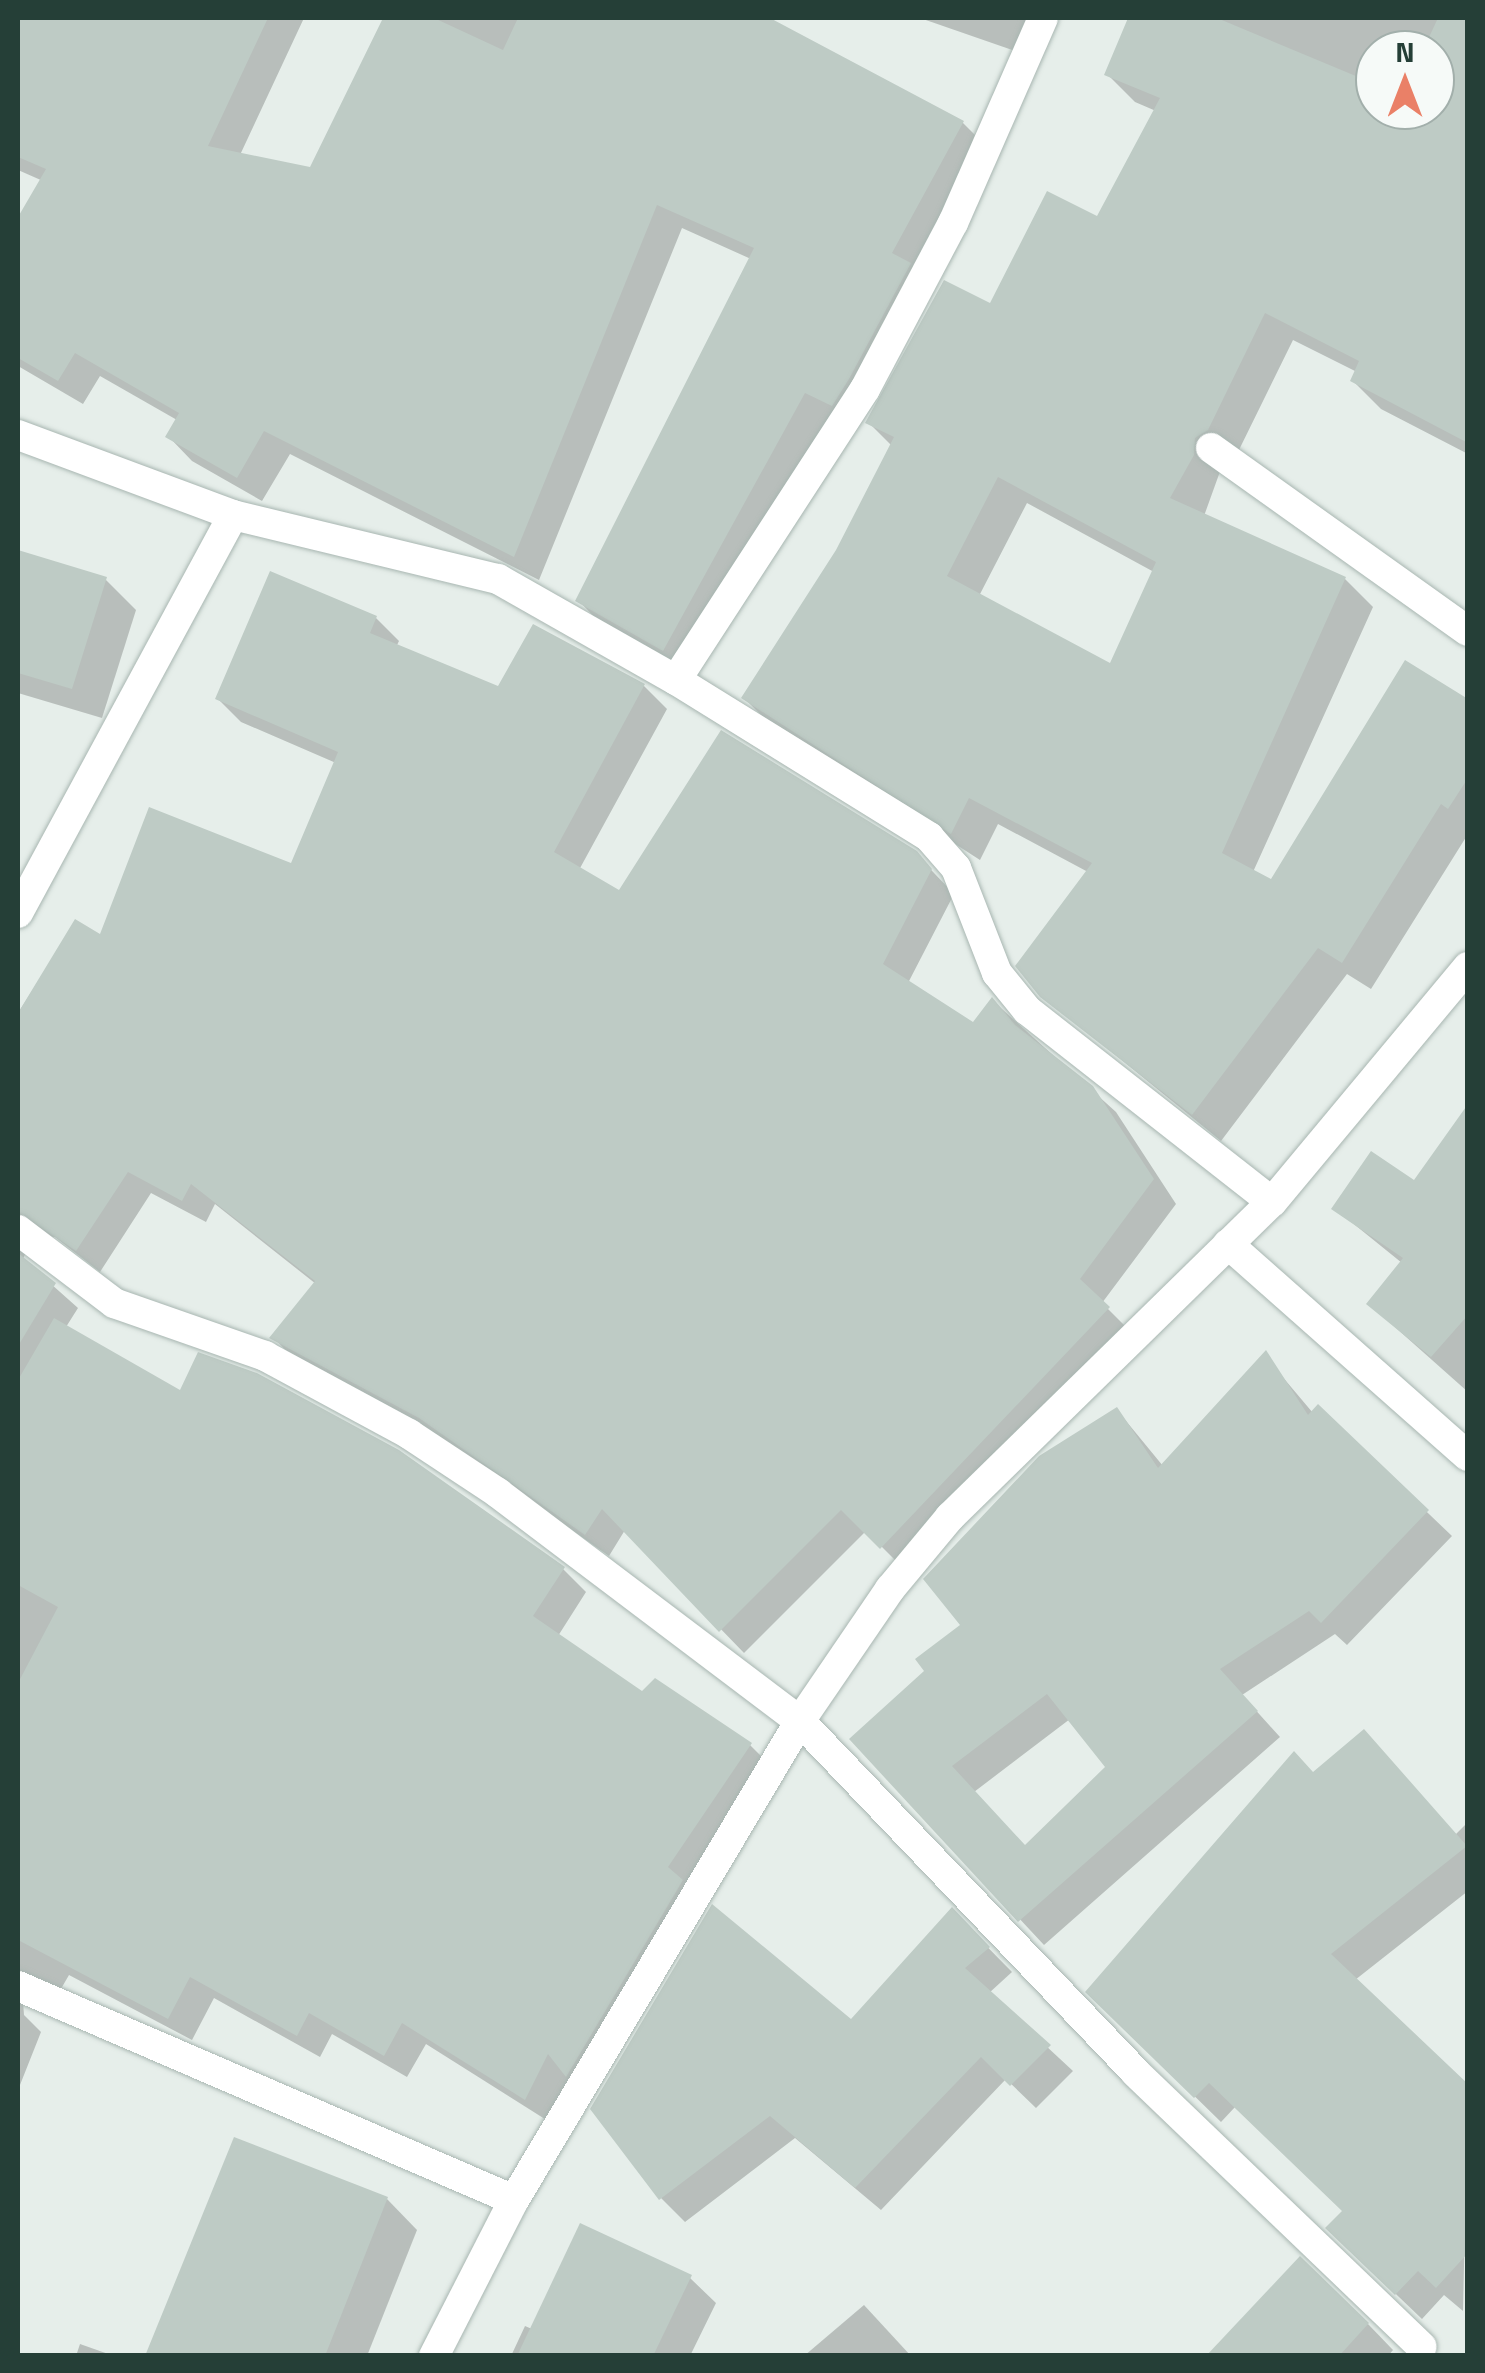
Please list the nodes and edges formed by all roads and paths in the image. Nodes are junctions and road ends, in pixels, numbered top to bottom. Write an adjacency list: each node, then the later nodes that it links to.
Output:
1 (1043, 18): 6 (street)
2 (18, 435): 4 (street)
3 (1211, 448): 5 (street)
4 (233, 514): 6 (street); 7 (street)
5 (1468, 631)
6 (676, 680): 9 (street)
7 (18, 913)
8 (1468, 967): 9 (street)
9 (1272, 1202): 11 (street)
10 (18, 1230): 13 (street)
11 (1228, 1244): 12 (street); 13 (street)
12 (1468, 1456)
13 (800, 1721): 15 (street); 16 (street)
14 (18, 1986): 15 (street)
15 (514, 2200): 17 (street)
16 (1422, 2346)
17 (434, 2356)

